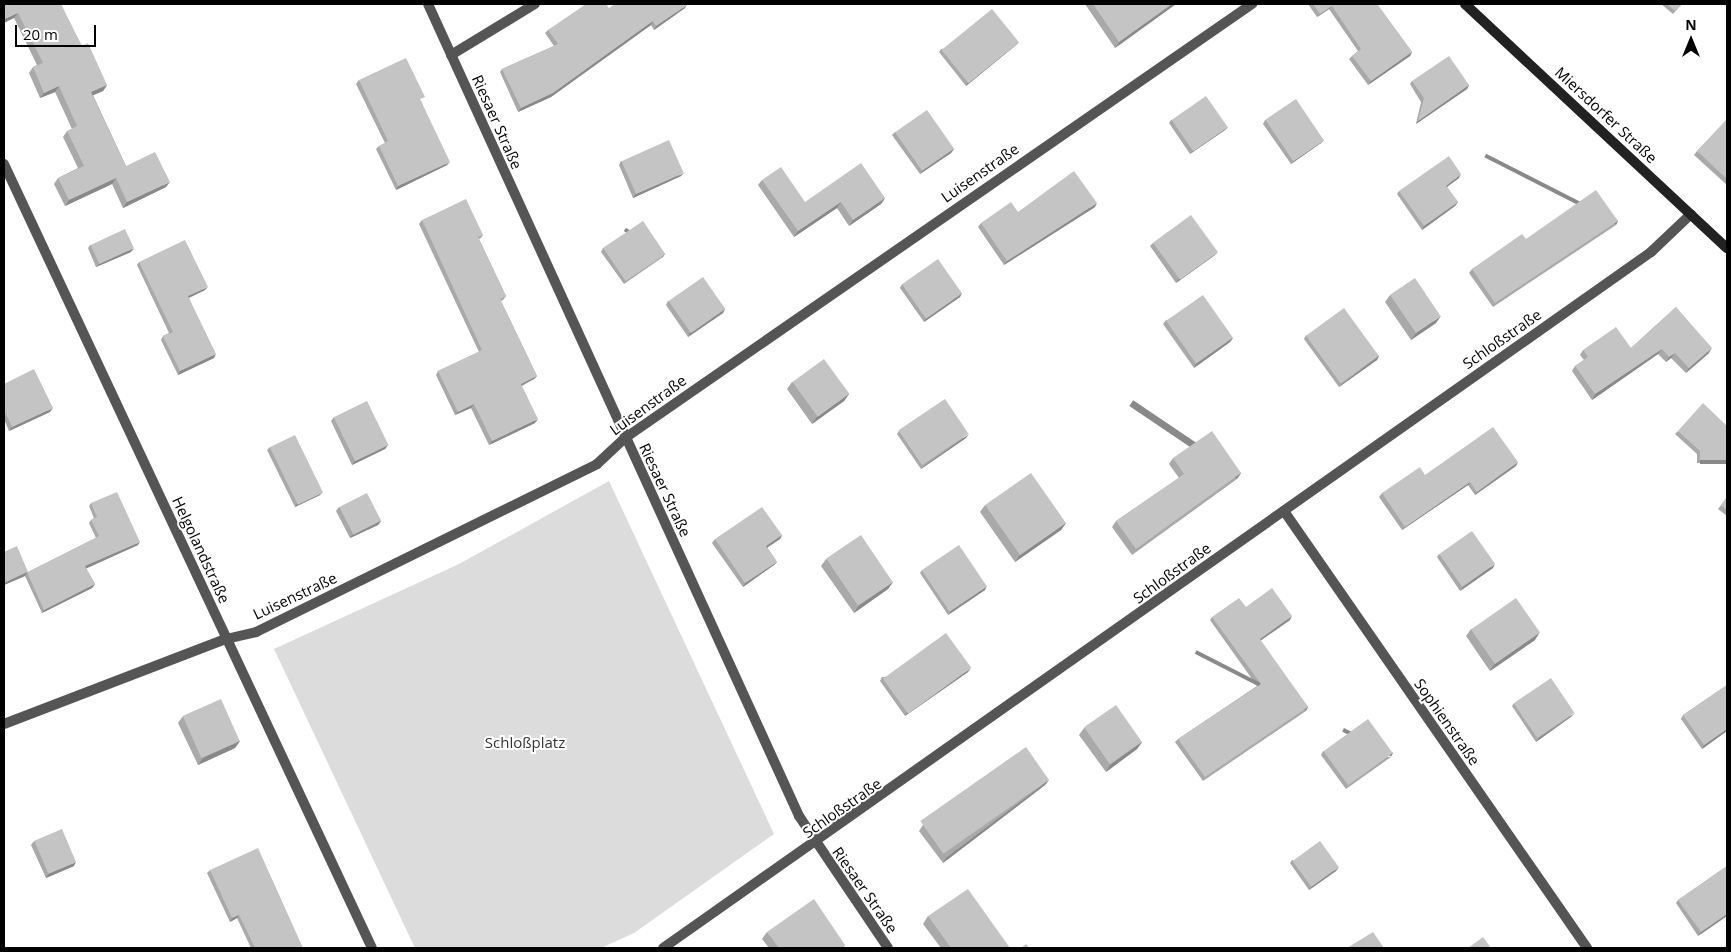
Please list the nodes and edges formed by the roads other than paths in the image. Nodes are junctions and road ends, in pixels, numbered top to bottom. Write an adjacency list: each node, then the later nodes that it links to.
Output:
1 (428, 4): 5 (street, Riesaer Straße)
2 (535, 4): 5 (street)
3 (1252, 4): 9 (street, Luisenstraße)
4 (1465, 4): 7 (street, Miersdorfer Straße)
5 (452, 55): 9 (street, Riesaer Straße)
6 (4, 164): 11 (street, Helgolandstraße)
7 (1691, 214): 8 (street, Miersdorfer Straße); 10 (street, Schloßstraße)
8 (1727, 248)
9 (625, 438): 11 (street, Luisenstraße); 13 (street, Riesaer Straße)
10 (1284, 511): 13 (street, Schloßstraße); 17 (street, Sophienstraße)
11 (226, 639): 12 (street, Luisenstraße); 14 (street, Helgolandstraße)
12 (4, 724)
13 (815, 845): 15 (street, Schloßstraße); 16 (street, Riesaer Straße)
14 (372, 948)
15 (663, 948)
16 (888, 948)
17 (1587, 948)

